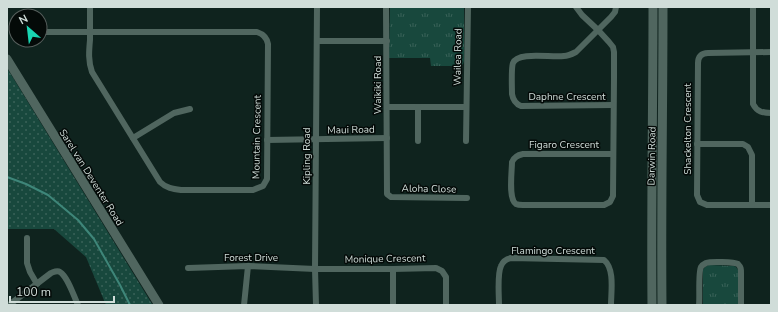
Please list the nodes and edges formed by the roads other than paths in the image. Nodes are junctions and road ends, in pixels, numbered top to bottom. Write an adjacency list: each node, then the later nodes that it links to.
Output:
1 (90, 7): 12 (street, Mountain Crescent)
2 (317, 7): 13 (street, Kipling Road)
3 (386, 7): 14 (street)
4 (468, 7): 21 (street, Wailea Road)
5 (576, 7): 10 (street)
6 (616, 7): 10 (street, Daphne Crescent)
7 (653, 7): 51 (street, Darwin Road)
8 (663, 7): 52 (street, Darwin Road)
9 (753, 7): 15 (street)
10 (598, 30): 18 (street); 18 (street, Daphne Crescent)
11 (48, 32): 12 (street)
12 (90, 32): 24 (street, Mountain Crescent); 26 (street, Mountain Crescent)
13 (317, 41): 14 (street, Waikiki Road); 27 (street, Kipling Road)
14 (387, 41): 19 (street, Waikiki Road)
15 (752, 52): 16 (street, Shackelton Crescent); 23 (street); 30 (street, Shackelton Crescent)
16 (771, 52)
17 (7, 59): 44 (street, Sarel van Deventer Road)
18 (613, 105): 31 (street)
19 (388, 107): 20 (street); 25 (street, Waikiki Road)
20 (418, 107): 21 (street); 28 (street)
21 (466, 107): 29 (street, Wailea Road)
22 (190, 109): 24 (street)
23 (771, 113)
24 (133, 138): 26 (street, Mountain Crescent)
25 (387, 138): 27 (street, Maui Road); 32 (street, Waikiki Road)
26 (267, 140): 27 (street, Maui Road)
27 (316, 140): 39 (street, Kipling Road)
28 (418, 141)
29 (466, 141)
30 (697, 144): 34 (street); 34 (street, Shackelton Crescent)
31 (613, 154): 31 (street, Figaro Crescent)
32 (391, 197): 33 (street, Aloha Close)
33 (467, 198)
34 (752, 205): 35 (street, Shackelton Crescent)
35 (771, 205)
36 (27, 238): 41 (street)
37 (248, 266): 38 (street, Forest Drive); 39 (street, Forest Drive); 45 (street)
38 (188, 268)
39 (315, 269): 40 (street, Monique Crescent); 46 (street, Kipling Road)
40 (393, 269): 47 (street); 48 (street, Monique Crescent)
41 (37, 284): 42 (street); 43 (street)
42 (9, 305)
43 (78, 305)
44 (159, 305)
45 (244, 305)
46 (316, 305)
47 (393, 305)
48 (446, 305)
49 (499, 305): 50 (street, Flamingo Crescent)
50 (611, 305)
51 (652, 305)
52 (662, 305)
53 (700, 305): 54 (street)
54 (741, 305)

